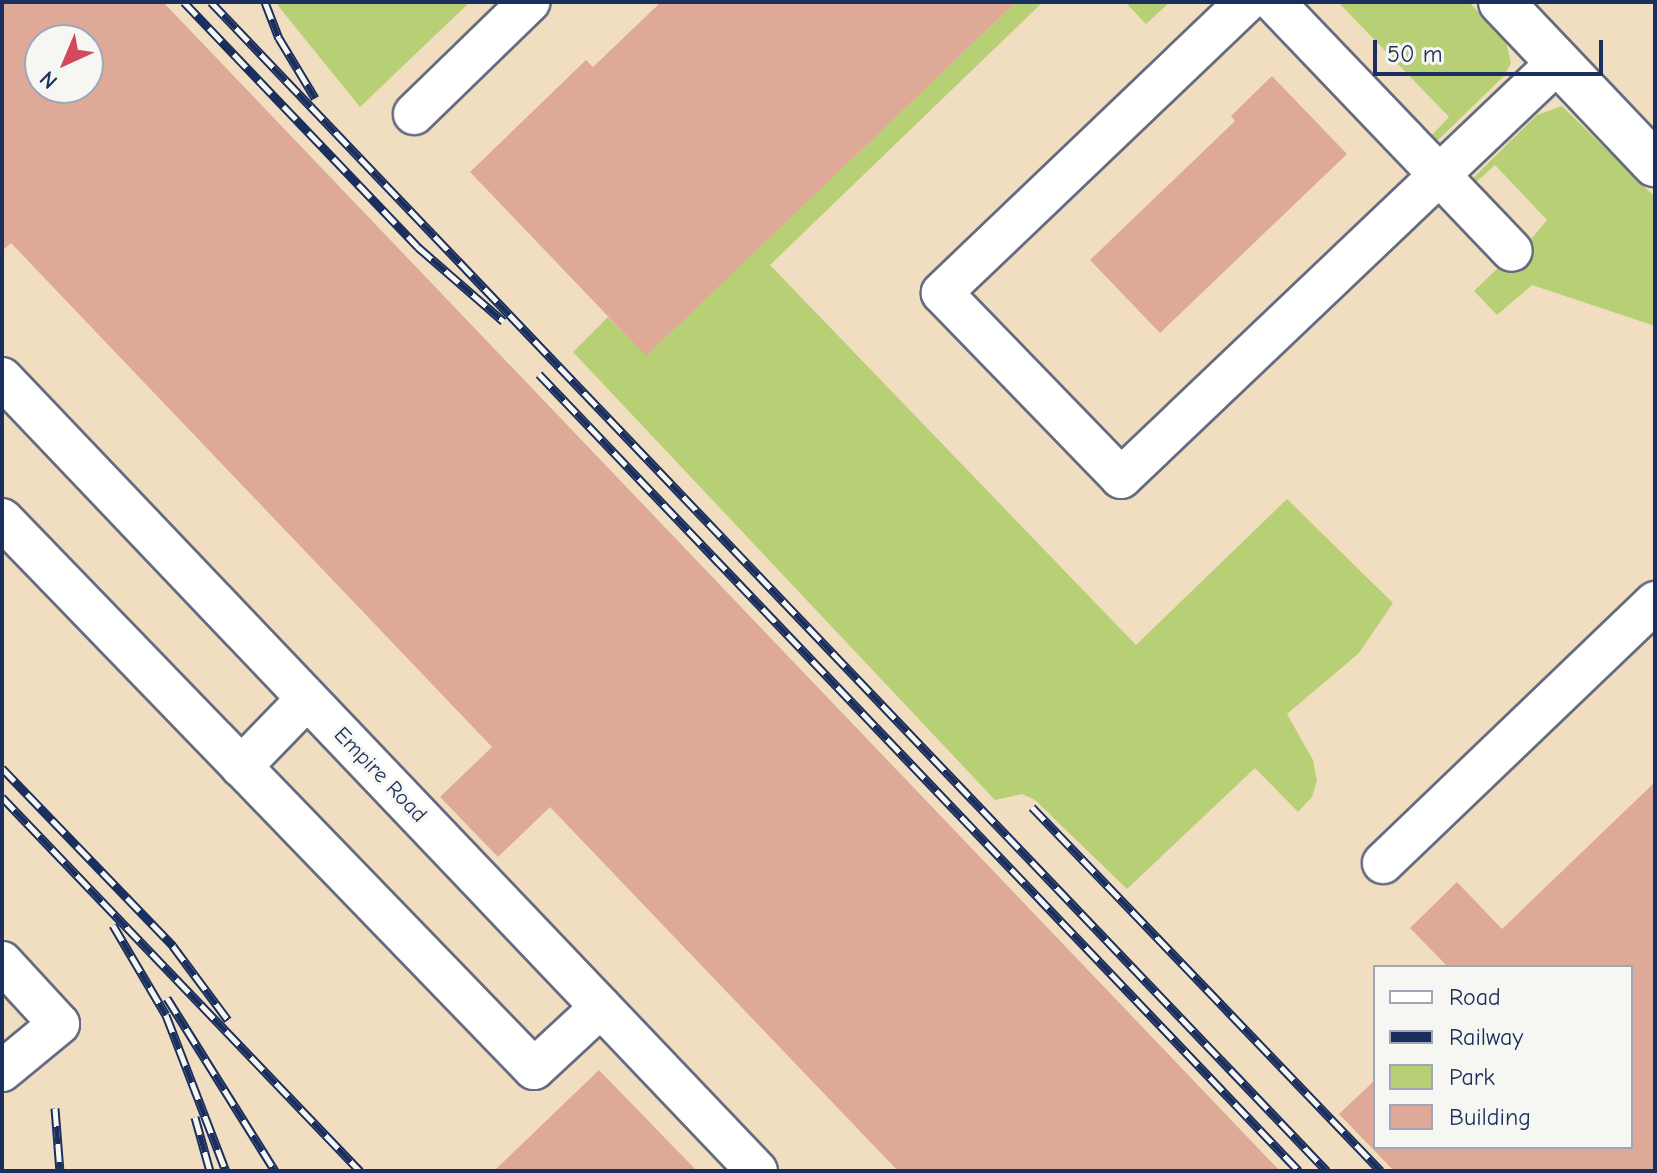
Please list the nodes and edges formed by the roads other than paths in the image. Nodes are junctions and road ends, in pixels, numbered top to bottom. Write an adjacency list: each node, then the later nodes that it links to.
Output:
1 (529, 2): 6 (street)
2 (1246, 2): 8 (street)
3 (1274, 2): 8 (street)
4 (1501, 2): 5 (main road)
5 (1558, 62): 7 (main road); 8 (street)
6 (414, 114)
7 (1655, 164)
8 (1440, 175): 9 (street)
9 (1512, 251)
10 (2, 378): 13 (street, Empire Road)
11 (2, 519): 14 (street)
12 (1655, 602): 15 (street)
13 (307, 699): 14 (street); 17 (street, Empire Road)
14 (241, 767): 17 (street)
15 (1383, 863)
16 (2, 962): 18 (street)
17 (601, 1007): 19 (street, Empire Road)
18 (2, 1071)
19 (757, 1171)

